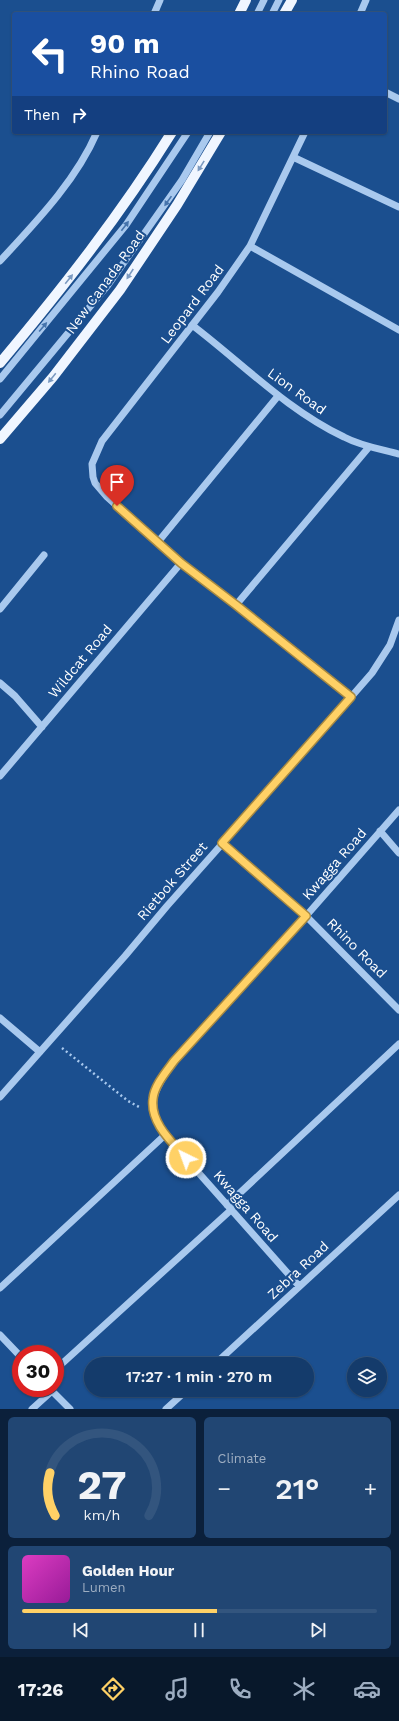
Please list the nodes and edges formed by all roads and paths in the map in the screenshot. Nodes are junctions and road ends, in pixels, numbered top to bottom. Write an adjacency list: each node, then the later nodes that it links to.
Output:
1 (160, 0): 7 (street)
2 (246, 0): 8 (main road)
3 (264, 0): 9 (street)
4 (279, 0): 10 (street)
5 (292, 0): 11 (main road)
6 (366, 0): 12 (street)
7 (155, 12)
8 (240, 12)
9 (258, 12)
10 (273, 12)
11 (285, 12)
12 (361, 12)
13 (387, 93): 14 (street)
14 (399, 99)
15 (96, 134): 24 (street)
16 (171, 134): 27 (main road, one-way to 16)
17 (187, 134): 28 (street, New Canada Road, one-way to 17)
18 (209, 134): 30 (street, New Canada Road, one-way to 30)
19 (220, 134): 31 (main road, New Canada Road, one-way to 31)
20 (304, 134): 21 (street, Leopard Road)
21 (293, 157): 22 (street); 23 (street, Leopard Road)
22 (399, 207)
23 (250, 246): 25 (street, Leopard Road); 26 (street)
24 (0, 261)
25 (192, 325): 29 (street, Lion Road); 34 (street, Leopard Road)
26 (399, 330)
27 (0, 363)
28 (0, 379)
29 (278, 396): 32 (street, Lion Road); 34 (street)
30 (0, 415)
31 (0, 439)
32 (369, 447): 33 (street, Lion Road); 37 (street)
33 (399, 454)
34 (158, 542): 36 (street)
35 (44, 555): 38 (street)
36 (181, 563): 37 (street); 42 (street, Wildcat Road)
37 (236, 605): 41 (street)
38 (0, 609)
39 (399, 620): 41 (street, Rietbok Street)
40 (0, 683): 42 (street)
41 (351, 697): 46 (street, Rietbok Street)
42 (42, 727): 43 (street, Wildcat Road)
43 (0, 776)
44 (399, 810): 45 (street, Kwagga Road)
45 (380, 832): 47 (street); 48 (street, Kwagga Road)
46 (222, 843): 48 (street, Rhino Road); 51 (street, Rietbok Street)
47 (399, 853)
48 (306, 916): 49 (street, Rhino Road); 55 (street, Kwagga Road)
49 (399, 1010)
50 (0, 1018): 53 (street)
51 (52, 1039): 53 (street, Rietbok Street); 55 (path)
52 (399, 1044): 58 (street)
53 (40, 1052): 54 (street, Rietbok Street)
54 (0, 1097)
55 (154, 1114): 56 (street, Kwagga Road)
56 (165, 1135): 58 (street, Kwagga Road); 60 (street)
57 (399, 1195): 59 (street, Zebra Road)
58 (230, 1207): 59 (street, Kwagga Road); 64 (street)
59 (299, 1286): 63 (street, Zebra Road)
60 (0, 1288)
61 (0, 1335): 62 (street)
62 (12, 1348)
63 (223, 1357)
64 (64, 1362)
65 (43, 1397): 68 (street)
66 (59, 1397): 69 (street)
67 (179, 1397): 70 (street)
68 (32, 1409)
69 (70, 1409)
70 (166, 1409)

